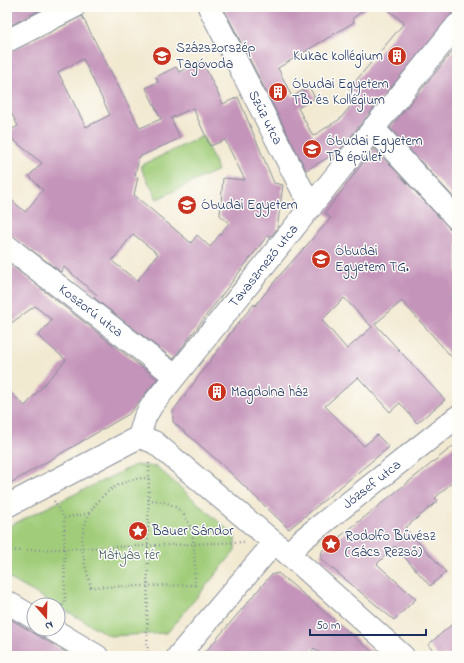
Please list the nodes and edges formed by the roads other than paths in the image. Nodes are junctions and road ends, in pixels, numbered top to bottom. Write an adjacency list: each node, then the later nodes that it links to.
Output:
1 (74, 7): 4 (street)
2 (209, 7): 6 (street, Szűz utca)
3 (457, 25): 5 (street, Tavaszmező utca)
4 (7, 41)
5 (373, 128): 6 (street, Tavaszmező utca); 7 (street)
6 (311, 207): 9 (street, Tavaszmező utca)
7 (457, 219)
8 (7, 246): 9 (street, Koszorú utca)
9 (175, 376): 11 (street, Tavaszmező utca)
10 (457, 417): 13 (street, József utca)
11 (139, 437): 12 (street); 13 (street)
12 (7, 506)
13 (281, 548): 18 (street); 19 (street)
14 (7, 602): 15 (street)
15 (26, 613)
16 (65, 637): 17 (street)
17 (97, 656)
18 (178, 656)
19 (403, 656)

